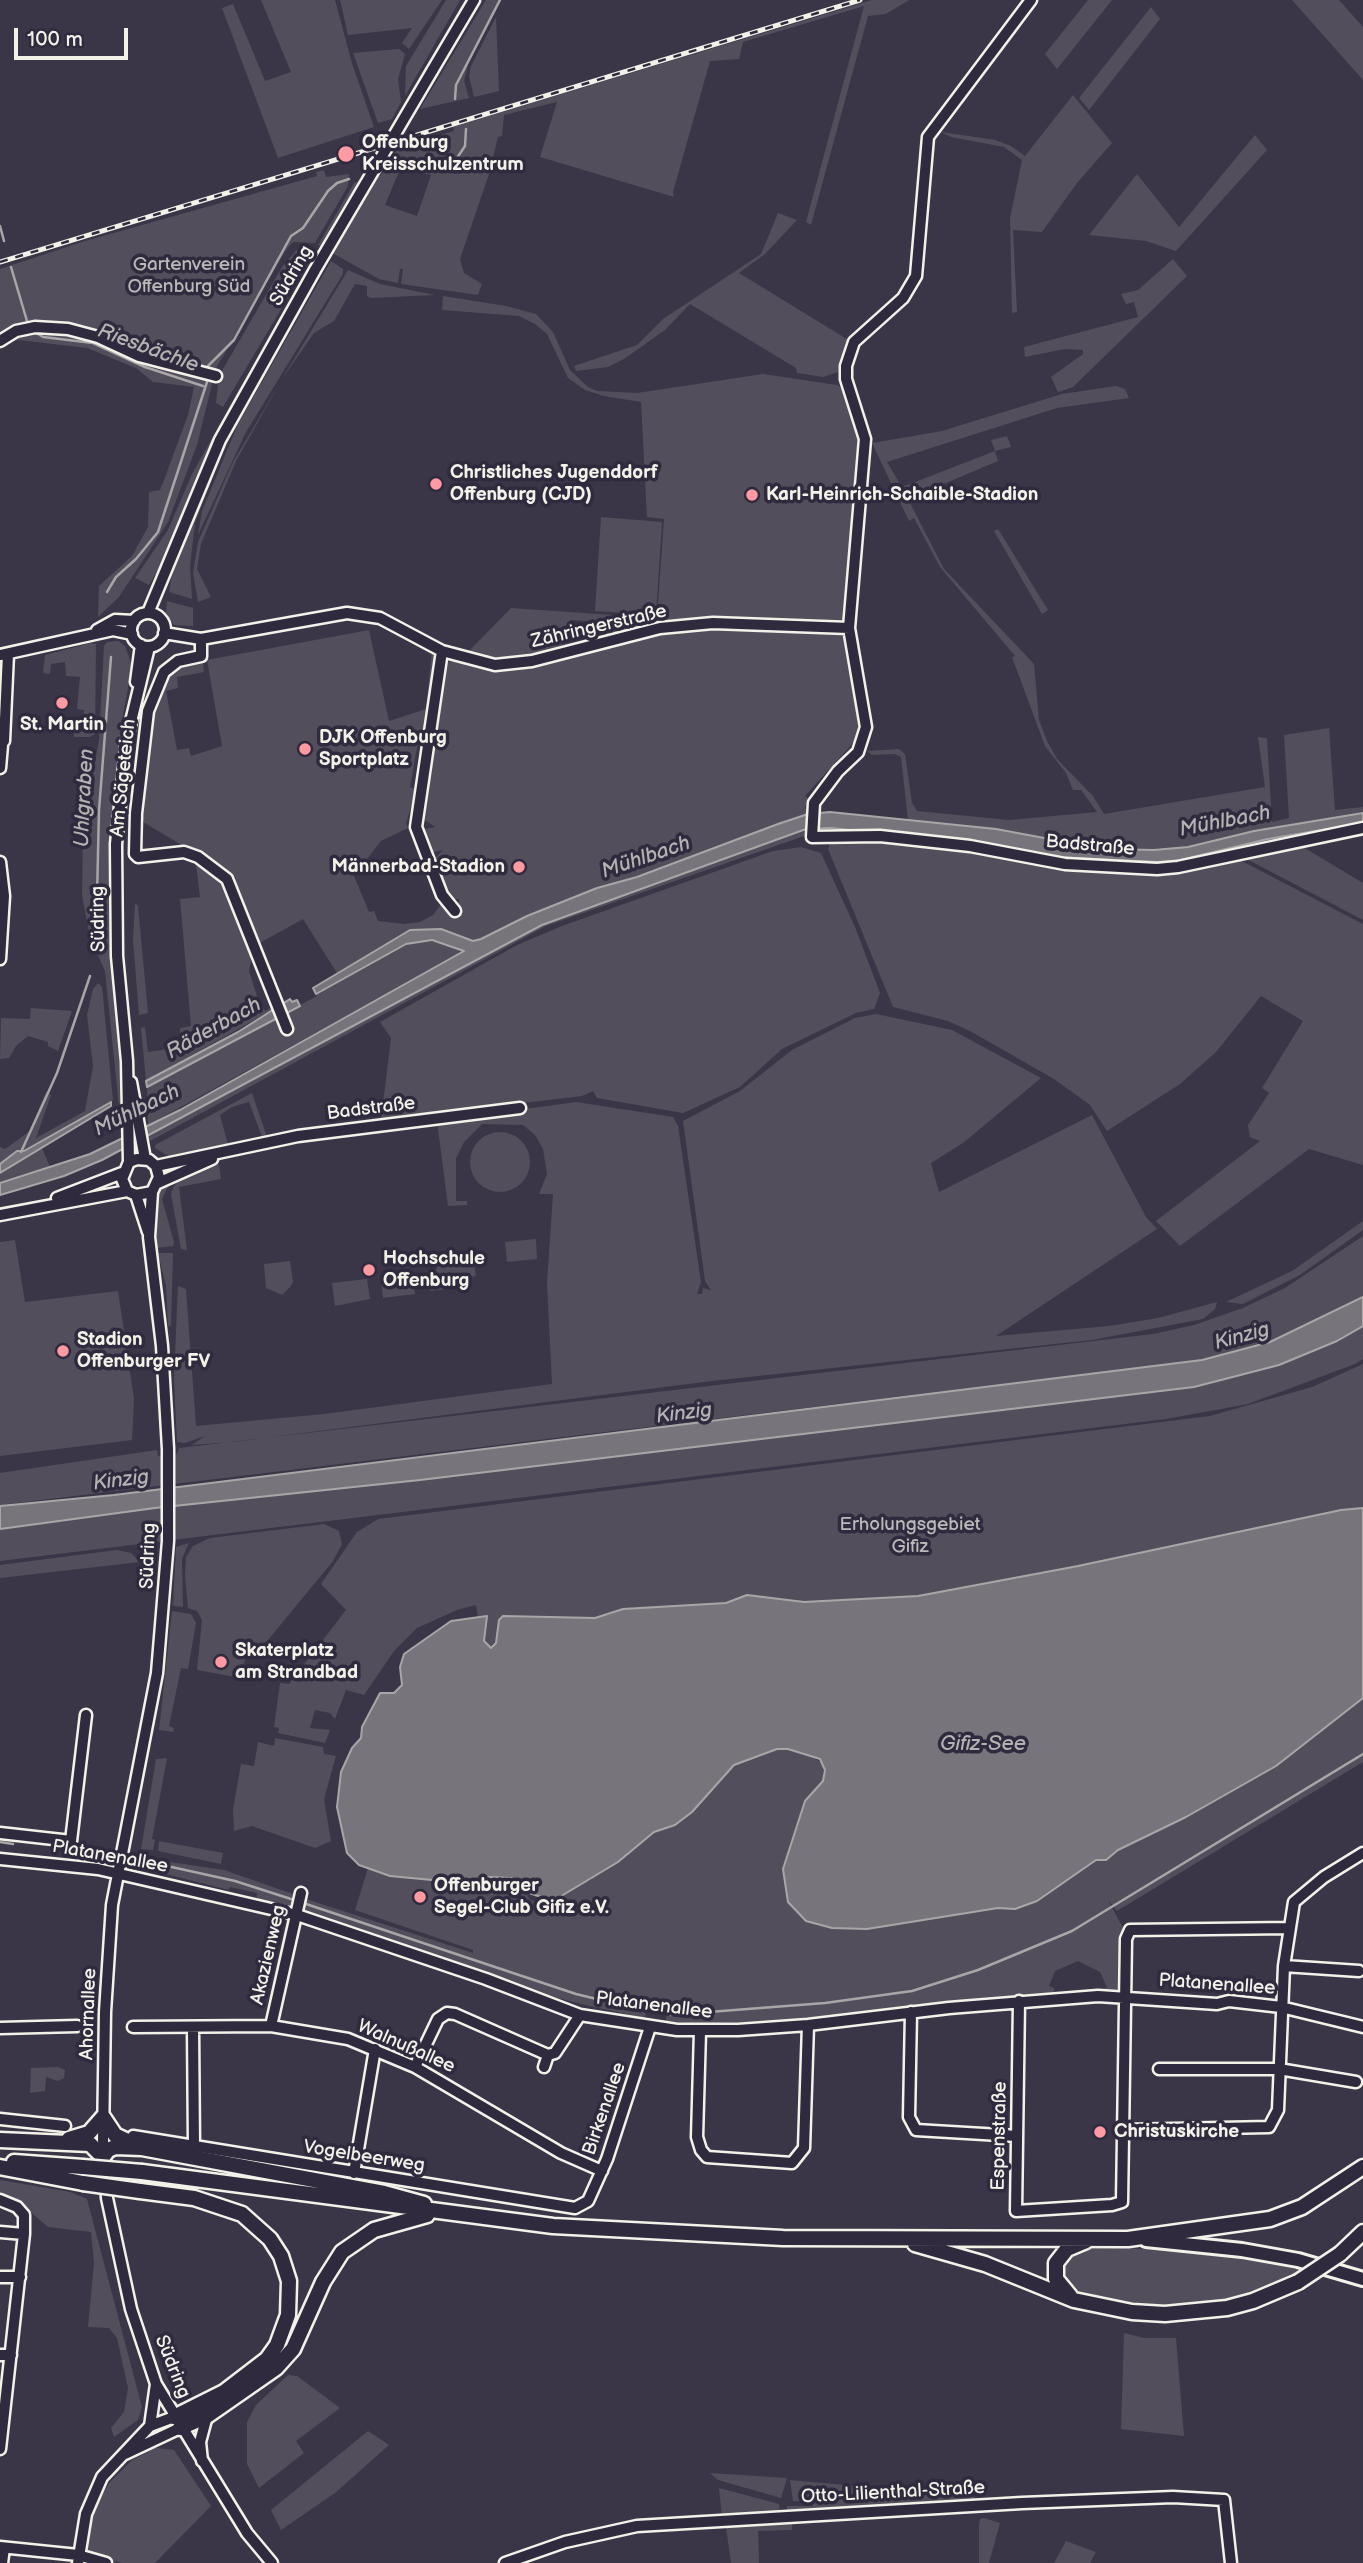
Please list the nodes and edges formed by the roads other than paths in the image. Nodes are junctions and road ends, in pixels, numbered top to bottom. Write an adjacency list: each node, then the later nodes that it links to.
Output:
1 (474, 0): 5 (street, Südring, bridge)
2 (1031, 0): 7 (street)
3 (0, 341): 4 (street)
4 (216, 376)
5 (152, 614): 6 (street); 9 (street)
6 (134, 621): 8 (street); 10 (street)
7 (849, 628): 13 (street, Zähringerstraße); 17 (street, Badstraße)
8 (132, 634): 10 (street); 12 (street)
9 (164, 634): 11 (street, Zähringerstraße); 12 (street)
10 (88, 635): 14 (street)
11 (201, 639): 13 (street, Zähringerstraße); 21 (street, Am Sägeteich)
12 (145, 646): 22 (street, Südring)
13 (442, 651): 19 (street)
14 (4, 654): 15 (street)
15 (2, 743): 16 (street)
16 (0, 768)
17 (1363, 828)
18 (0, 862): 20 (street)
19 (455, 911)
20 (0, 959)
21 (287, 1029)
22 (127, 1061): 25 (street, Südring); 26 (street, Südring)
23 (520, 1108): 24 (street, Badstraße)
24 (227, 1152): 27 (street, Badstraße); 29 (street, Badstraße)
25 (129, 1157): 26 (street); 28 (street)
26 (145, 1159): 27 (street)
27 (156, 1166): 29 (street)
28 (122, 1173): 31 (street, Südring); 32 (street)
29 (158, 1183): 30 (street, Südring)
30 (152, 1192): 31 (street); 34 (street, Südring)
31 (131, 1193): 32 (street); 34 (street, Südring)
32 (37, 1207): 33 (street)
33 (0, 1215)
34 (149, 1237): 39 (street, Südring)
35 (86, 1715): 36 (street, Platanenallee)
36 (0, 1833)
37 (1363, 1853): 42 (street)
38 (0, 1859): 39 (street, Platanenallee)
39 (118, 1872): 41 (street, Platanenallee); 66 (street, Ahornallee)
40 (301, 1893): 41 (street, Akazienweg)
41 (297, 1916): 49 (street, Platanenallee); 52 (street, Akazienweg)
42 (1289, 1928): 43 (street); 45 (street, Espenstraße)
43 (1284, 1966): 44 (street); 47 (street)
44 (1359, 1971)
45 (1126, 1997): 46 (street, Platanenallee); 47 (street, Platanenallee); 69 (street, Espenstraße)
46 (1019, 2001): 48 (street, Platanenallee); 70 (street, Espenstraße)
47 (1281, 2007): 54 (street, Platanenallee); 64 (street)
48 (912, 2012): 50 (street, Platanenallee); 70 (street)
49 (580, 2015): 53 (street, Platanenallee); 60 (street)
50 (808, 2025): 58 (street, Platanenallee); 58 (street)
51 (77, 2026): 56 (street)
52 (271, 2026): 57 (street, Walnußallee); 59 (street, Walnußallee)
53 (650, 2026): 58 (street, Platanenallee); 79 (street, Birkenallee)
54 (1363, 2026)
55 (133, 2027): 57 (street, Walnußallee)
56 (0, 2028)
57 (194, 2028): 74 (street)
58 (700, 2031)
59 (375, 2049): 61 (street, Walnußallee); 80 (street)
60 (548, 2055): 61 (street); 62 (street)
61 (415, 2067): 79 (street, Walnußallee)
62 (544, 2067)
63 (1159, 2069): 64 (street)
64 (1279, 2069): 65 (street); 69 (street)
65 (1356, 2082)
66 (103, 2118): 72 (highway); 73 (highway); 75 (street, Ahornallee)
67 (0, 2119): 68 (street)
68 (65, 2126)
69 (1124, 2130): 70 (street, Espenstraße)
70 (1017, 2136)
71 (0, 2140): 72 (highway)
72 (54, 2141): 75 (highway)
73 (138, 2142): 74 (street, Vogelbeerweg); 75 (highway); 84 (highway)
74 (194, 2147): 80 (street, Vogelbeerweg)
75 (103, 2157): 96 (street, Südring)
76 (0, 2161): 83 (highway, bridge)
77 (0, 2167): 98 (highway, bridge)
78 (1363, 2167): 89 (highway)
79 (602, 2171): 82 (street, Birkenallee)
80 (355, 2173): 82 (street, Vogelbeerweg)
81 (0, 2200): 87 (street)
82 (588, 2201)
83 (433, 2213): 84 (highway); 97 (highway)
84 (455, 2215): 90 (highway)
85 (0, 2232): 87 (street)
86 (1363, 2232): 94 (highway, bridge)
87 (24, 2234): 92 (street)
88 (1091, 2239): 89 (highway); 90 (highway); 94 (highway)
89 (1128, 2239): 93 (main road)
90 (900, 2240): 94 (highway)
91 (0, 2277): 92 (street)
92 (20, 2277): 95 (street)
93 (1363, 2279)
94 (1074, 2300)
95 (5, 2355): 100 (street)
96 (156, 2384): 98 (street, Südring); 99 (street)
97 (207, 2416): 98 (highway); 103 (street)
98 (177, 2422): 99 (street); 102 (street); 103 (street, Südring)
99 (150, 2426): 102 (street)
100 (1, 2431): 101 (street)
101 (0, 2449)
102 (122, 2455): 105 (street)
103 (203, 2465): 108 (street, Südring)
104 (2, 2548): 105 (street); 106 (street)
105 (78, 2559): 107 (street)
106 (2, 2563)
107 (106, 2563)
108 (272, 2563)
109 (505, 2563): 110 (street, Otto-Lilienthal-Straße)
110 (1231, 2563)

